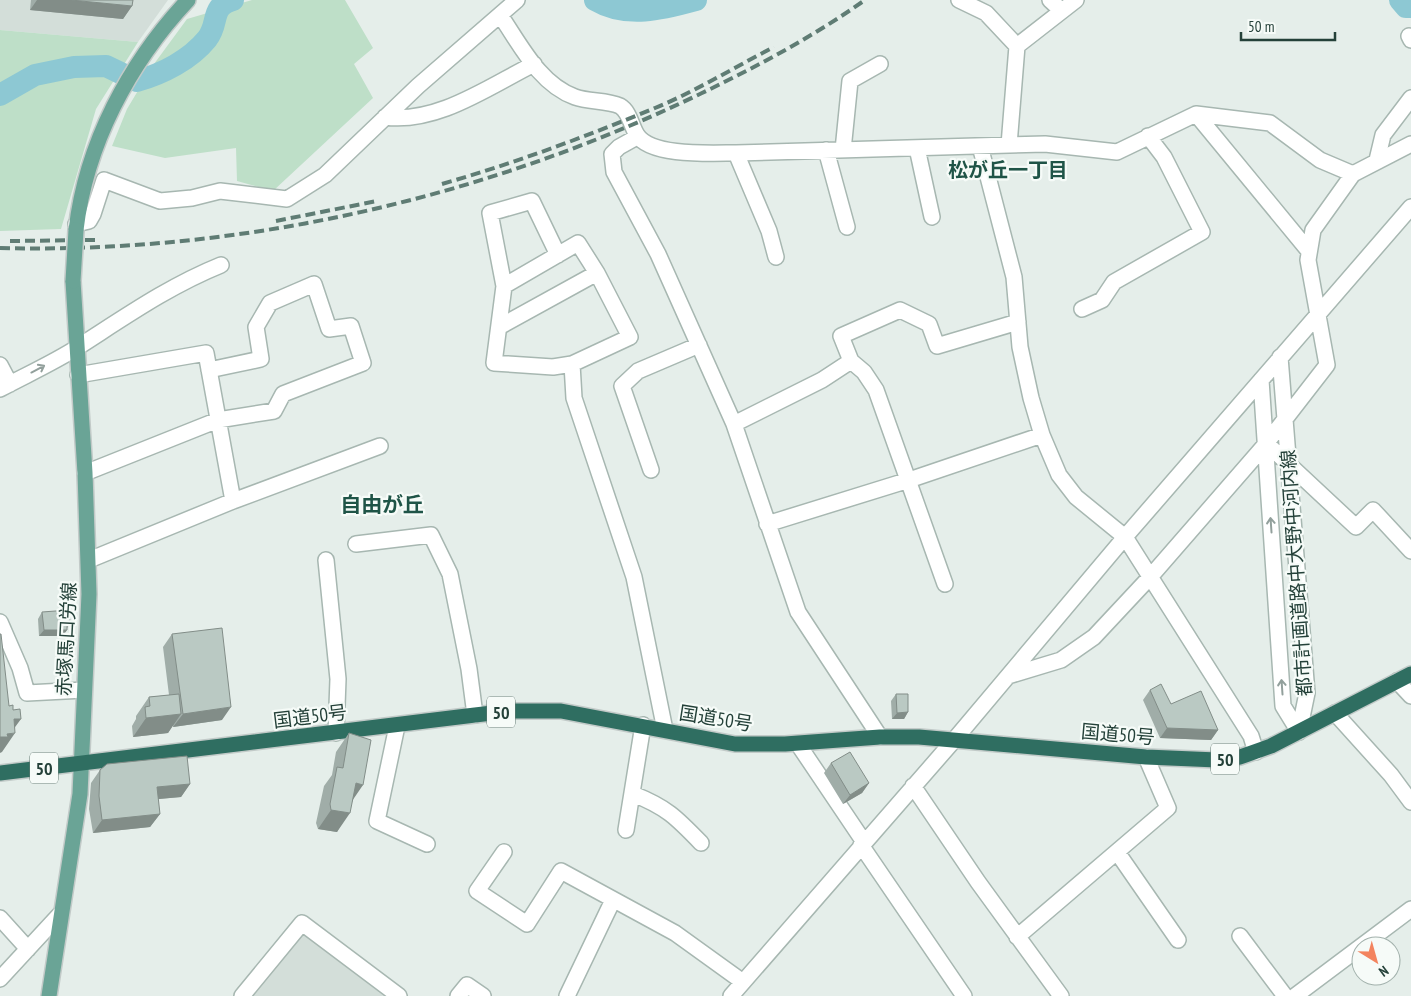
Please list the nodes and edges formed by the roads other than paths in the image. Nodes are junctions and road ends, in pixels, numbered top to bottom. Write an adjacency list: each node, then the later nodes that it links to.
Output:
1 (188, 0): 28 (main road)
2 (517, 0): 8 (street)
3 (959, 0): 6 (street)
4 (1050, 0): 7 (street)
5 (1076, 0): 7 (street)
6 (975, 3): 9 (street)
7 (1062, 11): 9 (street)
8 (500, 14): 10 (street); 14 (street)
9 (1017, 46): 18 (street)
10 (534, 64): 14 (street); 15 (street)
11 (880, 64): 22 (street)
12 (1411, 98): 24 (street)
13 (1196, 114): 16 (street); 25 (street); 30 (street)
14 (385, 117): 28 (street)
15 (638, 136): 23 (street); 40 (street)
16 (1148, 136): 18 (street); 36 (street)
17 (1411, 144): 24 (street)
18 (1010, 145): 19 (street)
19 (980, 146): 20 (street); 38 (street)
20 (917, 148): 22 (street); 27 (street)
21 (826, 150): 22 (street); 23 (street); 29 (street)
22 (843, 150)
23 (736, 153): 32 (street)
24 (1377, 160): 25 (street)
25 (1353, 174): 30 (street)
26 (1411, 207): 37 (street)
27 (932, 217)
28 (76, 227): 41 (main road, 赤塚馬口労線, bridge)
29 (847, 228)
30 (1308, 250): 37 (street)
31 (558, 255): 34 (street); 35 (street); 35 (street)
32 (776, 257)
33 (221, 266): 41 (street)
34 (597, 273): 39 (street); 44 (street)
35 (504, 286): 39 (street)
36 (1082, 310)
37 (1319, 313): 42 (street); 50 (street)
38 (1018, 322): 43 (street); 53 (street)
39 (499, 327): 44 (street)
40 (699, 345): 52 (street); 57 (street)
41 (77, 348): 47 (main road, 赤塚馬口労線); 49 (street, one-way to 41)
42 (1280, 357): 48 (street); 50 (street, 都市計画道路中大野中河内線)
43 (851, 362): 52 (street); 59 (street)
44 (572, 364): 79 (street)
45 (0, 366): 49 (street)
46 (209, 370): 47 (street); 51 (street); 51 (street)
47 (78, 375): 58 (main road, 赤塚馬口労線)
48 (1261, 380): 54 (street, 都市計画道路中大野中河内線); 62 (street)
49 (5, 386)
50 (1286, 418): 54 (street); 56 (street, 都市計画道路中大野中河内線)
51 (218, 420): 58 (street); 60 (street)
52 (734, 424): 61 (street)
53 (1042, 435): 59 (street); 62 (street)
54 (1266, 444): 56 (street); 67 (street); 80 (street, 都市計画道路中大野中河内線, one-way to 54)
55 (380, 446): 60 (street)
56 (1290, 465): 64 (street); 80 (street, 都市計画道路中大野中河内線)
57 (651, 470)
58 (84, 473): 65 (main road, 赤塚馬口労線)
59 (909, 480): 61 (street); 68 (street)
60 (232, 501): 65 (street)
61 (767, 524): 82 (street)
62 (1125, 537): 67 (street); 71 (street)
63 (356, 544): 76 (street)
64 (1411, 551)
65 (89, 560): 73 (main road, 赤塚馬口労線)
66 (326, 560): 81 (street)
67 (1151, 576): 71 (street); 85 (street)
68 (945, 584)
69 (0, 622): 73 (street)
70 (1411, 674): 72 (highway, 国道50号 / 50)
71 (1008, 676): 83 (street)
72 (1397, 681): 74 (street); 75 (highway, 国道50号 / 50)
73 (84, 690): 87 (main road, 赤塚馬口労線)
74 (1411, 696)
75 (1335, 713): 80 (highway, 国道50号 / 50); 91 (street)
76 (475, 715): 77 (highway, 国道50号 / 50); 78 (highway, 国道50号 / 50)
77 (643, 725): 79 (highway, 国道50号 / 50); 90 (street)
78 (397, 726): 81 (highway, 国道50号 / 50); 94 (street)
79 (665, 730): 84 (highway, 国道50号 / 50)
80 (1299, 732): 85 (highway, 国道50号 / 50)
81 (336, 733): 87 (highway, 国道50号 / 50)
82 (880, 737): 83 (highway, 国道50号 / 50); 84 (highway, 国道50号 / 50)
83 (955, 739): 86 (highway, 国道50号 / 50); 89 (street)
84 (798, 744): 95 (street)
85 (1256, 752): 86 (highway, 国道50号 / 50)
86 (1146, 757): 97 (street)
87 (81, 764): 88 (highway, 国道50号 / 50); 100 (main road, 赤塚馬口労線)
88 (0, 773)
89 (913, 786): 95 (street); 103 (street)
90 (633, 794): 92 (street); 93 (street)
91 (1411, 802)
92 (626, 830)
93 (701, 843)
94 (428, 844)
95 (862, 844): 107 (street); 116 (street)
96 (504, 852): 98 (street)
97 (1117, 852): 103 (street); 104 (street)
98 (612, 900): 107 (street); 114 (street)
99 (1411, 909): 118 (street)
100 (61, 913): 105 (street); 109 (main road, 赤塚馬口労線)
101 (0, 918): 105 (street)
102 (1240, 936): 117 (street)
103 (1017, 937): 108 (street)
104 (1178, 940)
105 (28, 949): 106 (street)
106 (0, 978)
107 (743, 982): 115 (street)
108 (1053, 993)
109 (48, 996)
110 (242, 996): 111 (street)
111 (399, 996)
112 (458, 996): 113 (street)
113 (483, 996)
114 (567, 996)
115 (731, 996)
116 (964, 996)
117 (1284, 996)
118 (1295, 996)

